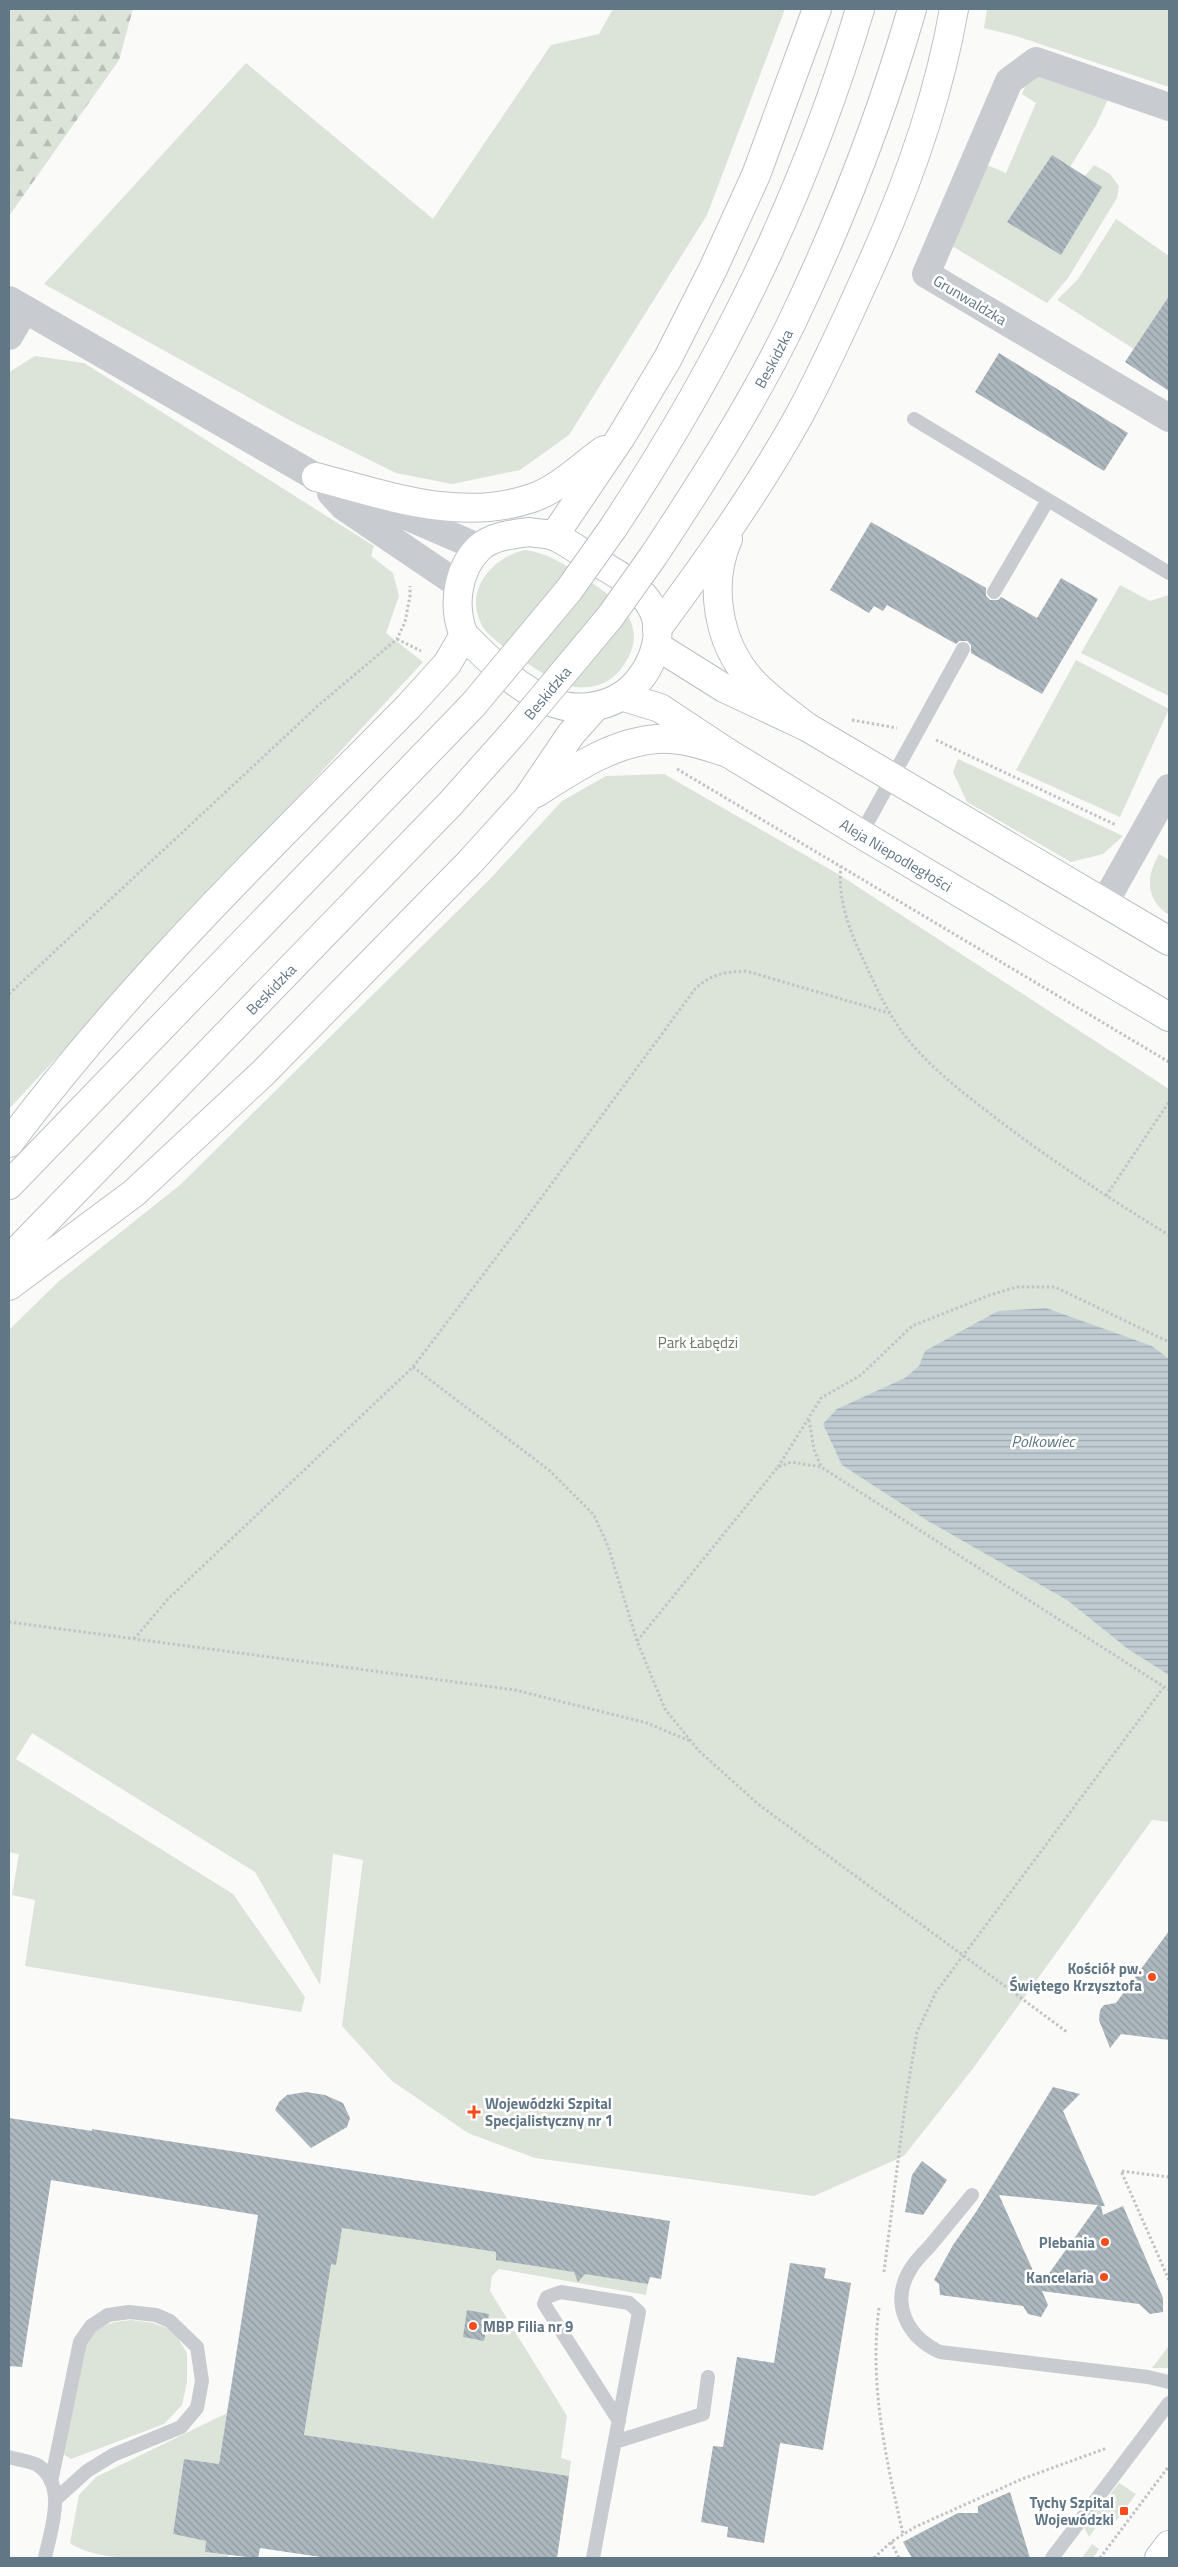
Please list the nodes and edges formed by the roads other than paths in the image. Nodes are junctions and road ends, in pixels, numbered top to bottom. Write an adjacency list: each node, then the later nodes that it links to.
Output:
1 (817, 9): 10 (main road)
2 (860, 9): 33 (main road, bridge)
3 (912, 9): 34 (main road, Beskidzka, bridge)
4 (954, 9): 13 (main road)
5 (1169, 107): 8 (street, Grunwaldzka)
6 (17, 304): 7 (street); 11 (street)
7 (9, 336)
8 (1169, 418)
9 (914, 419): 12 (lane)
10 (621, 437): 11 (main road); 14 (main road)
11 (316, 477): 15 (street); 17 (street)
12 (1048, 500): 16 (lane); 18 (lane)
13 (740, 514): 20 (main road); 23 (main road)
14 (554, 536): 15 (main road); 20 (main road)
15 (480, 548): 17 (main road)
16 (1169, 573)
17 (459, 585): 19 (main road)
18 (994, 592)
19 (464, 635): 22 (main road, Aleja Niepodległości); 32 (main road)
20 (657, 638): 22 (main road); 23 (main road)
21 (963, 649): 25 (lane)
22 (609, 701): 24 (main road, Aleja Niepodległości); 27 (main road)
23 (807, 727): 25 (main road)
24 (728, 753): 27 (main road); 28 (main road, Aleja Niepodległości)
25 (892, 776): 28 (lane); 29 (main road)
26 (1169, 788): 29 (street)
27 (527, 799): 35 (main road)
28 (861, 834): 31 (main road, Aleja Niepodległości)
29 (1105, 902): 30 (main road)
30 (1169, 941)
31 (1169, 1017)
32 (9, 1144)
33 (9, 1185)
34 (9, 1259)
35 (9, 1286)
36 (972, 2195): 38 (lane)
37 (708, 2377): 41 (lane)
38 (1169, 2382)
39 (1169, 2404): 48 (lane)
40 (619, 2420): 40 (lane); 41 (lane)
41 (615, 2442): 47 (lane)
42 (9, 2458): 43 (lane)
43 (51, 2482): 44 (lane); 44 (lane)
44 (56, 2499): 46 (lane)
45 (1169, 2545): 49 (main road)
46 (45, 2558)
47 (593, 2558)
48 (1052, 2558)
49 (1160, 2558)

